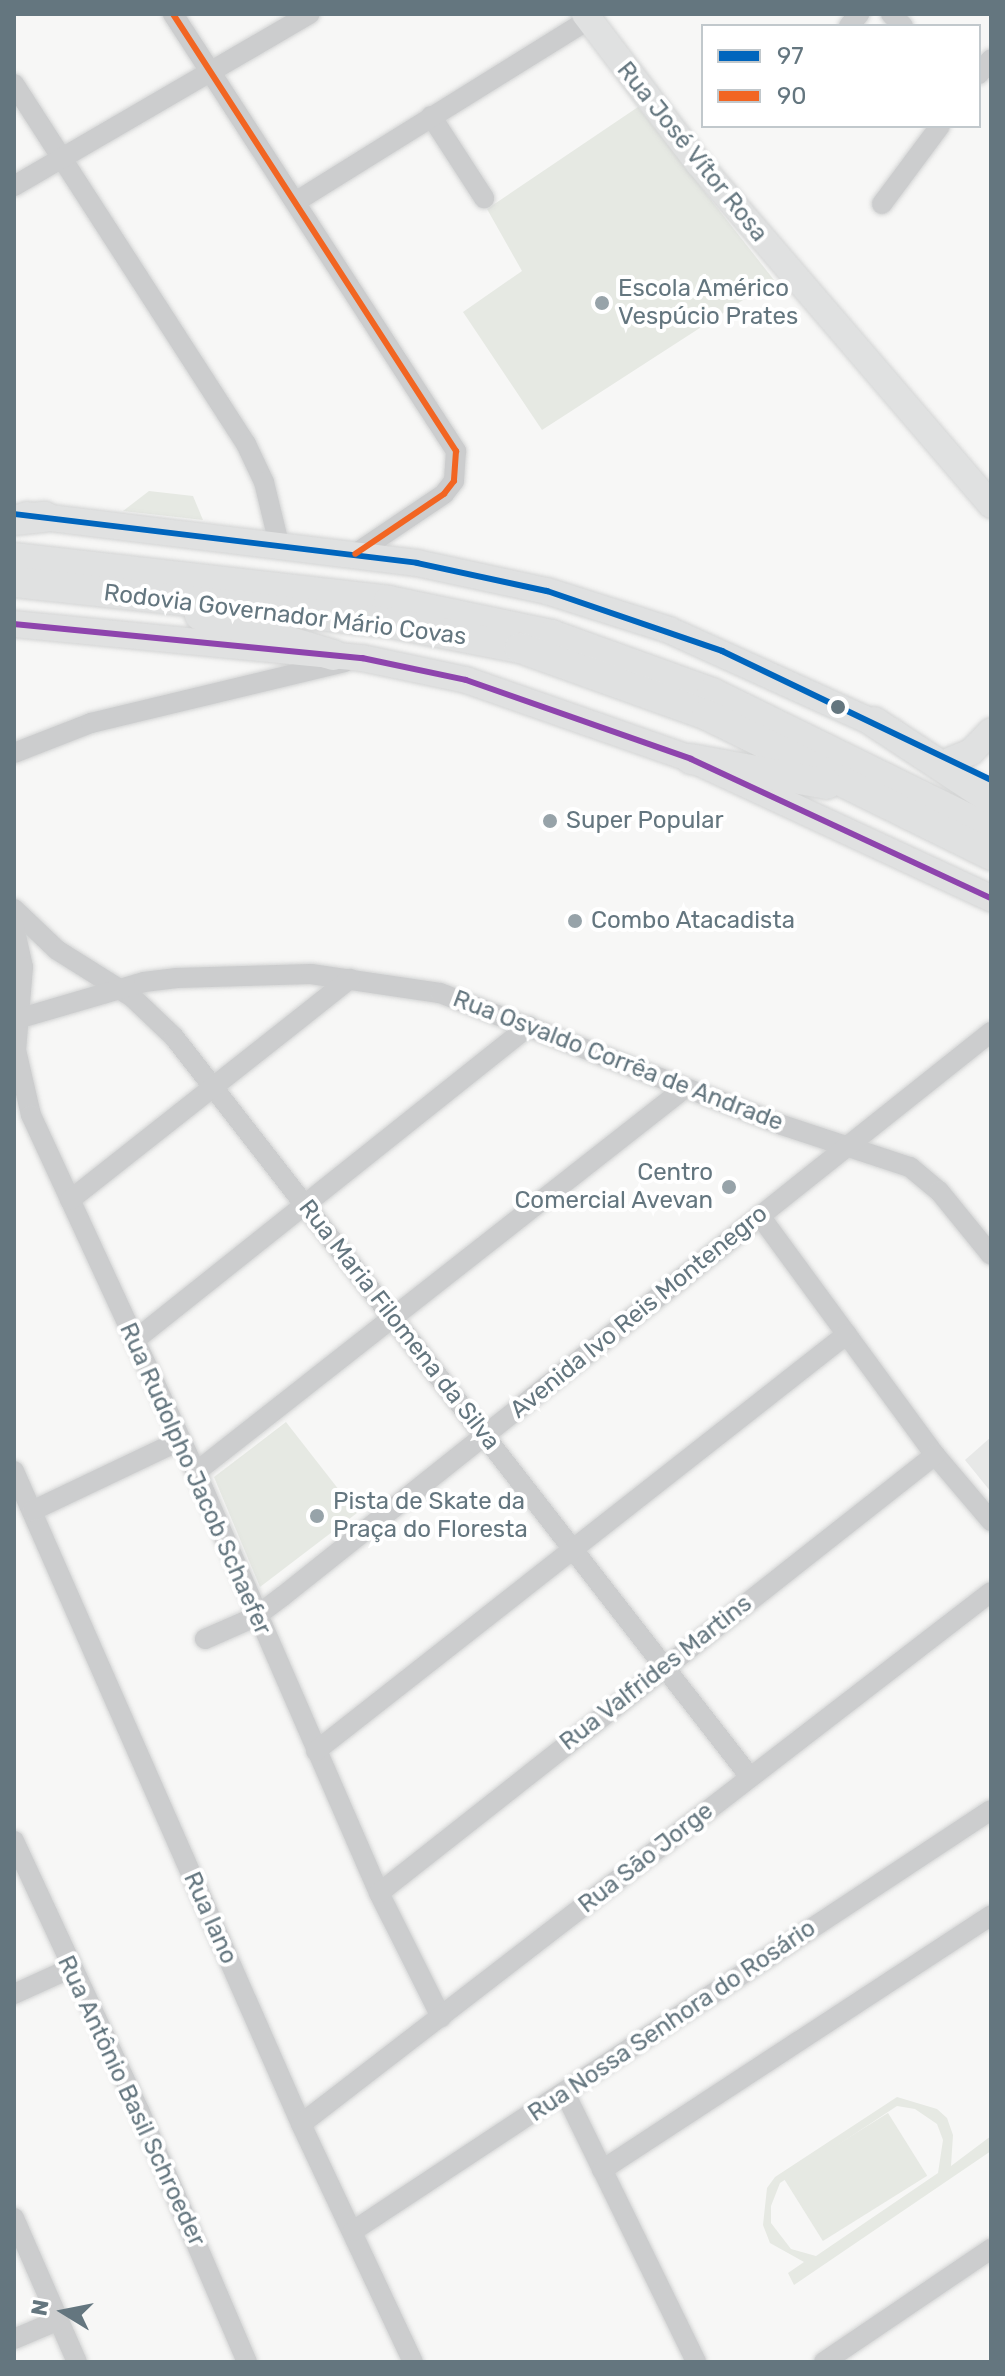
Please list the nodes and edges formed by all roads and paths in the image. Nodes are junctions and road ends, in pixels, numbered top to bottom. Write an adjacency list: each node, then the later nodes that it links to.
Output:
1 (173, 14): 4 (street)
2 (310, 14): 4 (street)
3 (586, 17): 6 (street); 13 (main road, Rua José Vítor Rosa)
4 (214, 70): 8 (street); 11 (street)
5 (14, 84): 8 (street)
6 (431, 116): 10 (street); 11 (street)
7 (939, 128): 12 (street)
8 (61, 159): 9 (street); 16 (street)
9 (14, 186)
10 (484, 198)
11 (297, 201): 17 (street)
12 (882, 204)
13 (991, 505)
14 (14, 517): 15 (highway)
15 (45, 517): 16 (main road)
16 (279, 544): 17 (main road)
17 (355, 554): 23 (main road)
18 (14, 558): 31 (highway, Rodovia Governador Mário Covas)
19 (14, 582): 20 (highway, Rodovia Governador Mário Covas)
20 (129, 594): 22 (highway); 29 (highway, Rodovia Governador Mário Covas)
21 (19, 628): 22 (main road)
22 (348, 657): 25 (street); 26 (main road)
23 (874, 722): 27 (main road); 30 (highway)
24 (991, 731): 27 (main road)
25 (14, 753)
26 (691, 759): 29 (highway); 33 (main road)
27 (951, 760): 28 (main road)
28 (991, 780)
29 (872, 794): 32 (highway, Rodovia Governador Mário Covas)
30 (991, 799)
31 (991, 830)
32 (991, 855)
33 (991, 898)
34 (14, 909): 37 (street, Rua Maria Filomena da Silva)
35 (14, 927): 38 (street, Rua Rudolpho Jacob Schaefer)
36 (350, 979): 37 (street, Rua Osvaldo Corrêa de Andrade); 39 (street, Rua Osvaldo Corrêa de Andrade); 41 (street)
37 (118, 990): 38 (street, Rua Osvaldo Corrêa de Andrade); 41 (street, Rua Maria Filomena da Silva)
38 (17, 1019): 44 (street, Rua Rudolpho Jacob Schaefer)
39 (529, 1026): 42 (street, Rua Osvaldo Corrêa de Andrade); 45 (street)
40 (991, 1032): 43 (street, Avenida Ivo Reis Montenegro)
41 (213, 1087): 44 (street); 45 (street, Rua Maria Filomena da Silva)
42 (685, 1088): 43 (street, Rua Osvaldo Corrêa de Andrade); 48 (street)
43 (848, 1146): 46 (street, Avenida Ivo Reis Montenegro); 47 (street, Rua Osvaldo Corrêa de Andrade)
44 (70, 1200): 50 (street, Rua Rudolpho Jacob Schaefer)
45 (304, 1204): 48 (street, Rua Maria Filomena da Silva); 50 (street)
46 (760, 1216): 49 (street); 51 (street, Avenida Ivo Reis Montenegro)
47 (991, 1255)
48 (392, 1317): 51 (street, Rua Maria Filomena da Silva); 55 (street)
49 (847, 1334): 53 (street); 58 (street)
50 (135, 1340): 52 (street, Rua Rudolpho Jacob Schaefer)
51 (484, 1436): 58 (street, Rua Maria Filomena da Silva); 60 (street, Avenida Ivo Reis Montenegro)
52 (181, 1440): 55 (street, Rua Rudolpho Jacob Schaefer); 56 (street)
53 (935, 1455): 57 (street); 62 (street, Rua Valfrides Martins)
54 (14, 1471): 56 (street, Rua Iano)
55 (196, 1472): 60 (street, Rua Rudolpho Jacob Schaefer)
56 (32, 1511): 73 (street, Rua Iano)
57 (991, 1521)
58 (575, 1551): 62 (street, Rua Maria Filomena da Silva); 63 (street)
59 (991, 1592): 64 (street, Rua São Jorge)
60 (255, 1617): 61 (street, Avenida Ivo Reis Montenegro); 63 (street, Rua Rudolpho Jacob Schaefer)
61 (205, 1639)
62 (665, 1667): 64 (street, Rua Maria Filomena da Silva); 67 (street, Rua Valfrides Martins)
63 (316, 1751): 67 (street, Rua Rudolpho Jacob Schaefer)
64 (750, 1777): 71 (street, Rua São Jorge)
65 (991, 1810): 72 (street, Rua Nossa Senhora do Rosário)
66 (14, 1841): 69 (street, Rua Antônio Basil Schroeder)
67 (379, 1893): 71 (street, Rua Rudolpho Jacob Schaefer)
68 (991, 1915): 74 (street)
69 (69, 1969): 70 (street); 81 (street, Rua Antônio Basil Schroeder)
70 (14, 1994)
71 (441, 2017): 73 (street, Rua São Jorge)
72 (565, 2093): 74 (street); 76 (street, Rua Nossa Senhora do Rosário)
73 (301, 2124): 76 (street, Rua Iano)
74 (602, 2170): 83 (street)
75 (14, 2218): 78 (street)
76 (353, 2231): 82 (street, Rua Iano)
77 (991, 2249): 84 (street)
78 (59, 2320): 79 (street); 80 (street)
79 (14, 2339)
80 (77, 2362)
81 (247, 2362)
82 (413, 2362)
83 (696, 2362)
84 (824, 2362)

